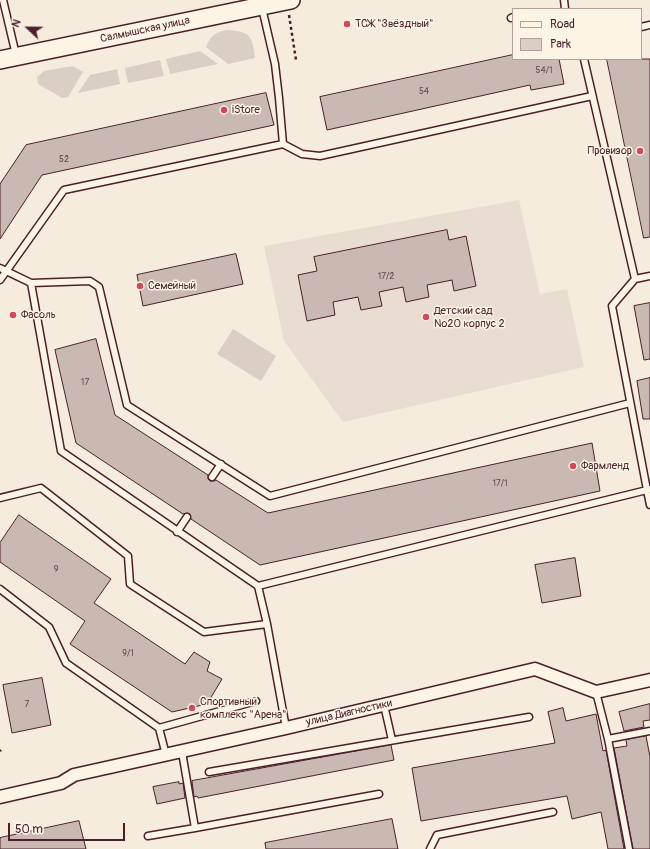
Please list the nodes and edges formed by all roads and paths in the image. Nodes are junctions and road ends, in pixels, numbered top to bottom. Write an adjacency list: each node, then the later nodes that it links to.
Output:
1 (3, 0): 4 (lane)
2 (288, 1): 3 (main road, Салмышская улица); 5 (path)
3 (262, 6): 4 (main road, Салмышская улица); 8 (lane)
4 (8, 59)
5 (296, 60)
6 (584, 60): 7 (lane)
7 (592, 96): 8 (lane); 12 (lane)
8 (283, 144): 10 (lane)
9 (0, 268): 10 (lane)
10 (6, 272): 13 (lane); 14 (lane)
11 (650, 276): 12 (lane)
12 (635, 279): 15 (lane)
13 (0, 280)
14 (31, 283): 16 (lane); 22 (lane)
15 (630, 404): 16 (lane); 18 (lane)
16 (221, 464): 17 (lane)
17 (212, 477)
18 (648, 489): 20 (lane); 23 (lane)
19 (0, 498): 25 (lane)
20 (650, 505)
21 (187, 516): 22 (lane)
22 (177, 532): 23 (lane)
23 (258, 586): 25 (lane)
24 (0, 589): 31 (lane)
25 (267, 624): 32 (lane)
26 (650, 680): 27 (street)
27 (596, 692): 29 (street, улица Диагностики); 34 (lane)
28 (256, 701): 31 (lane)
29 (384, 705): 32 (street, улица Диагностики); 35 (lane)
30 (529, 717): 35 (lane)
31 (159, 728): 37 (lane)
32 (286, 728): 36 (street, улица Диагностики)
33 (650, 731): 34 (lane)
34 (608, 739): 45 (lane)
35 (392, 740): 38 (lane)
36 (182, 752): 37 (street, улица Диагностики); 42 (lane)
37 (166, 755): 40 (street, улица Диагностики)
38 (209, 772)
39 (379, 794): 42 (lane)
40 (0, 797)
41 (553, 812): 44 (lane)
42 (195, 828): 43 (lane)
43 (148, 836)
44 (430, 849)
45 (629, 849)

